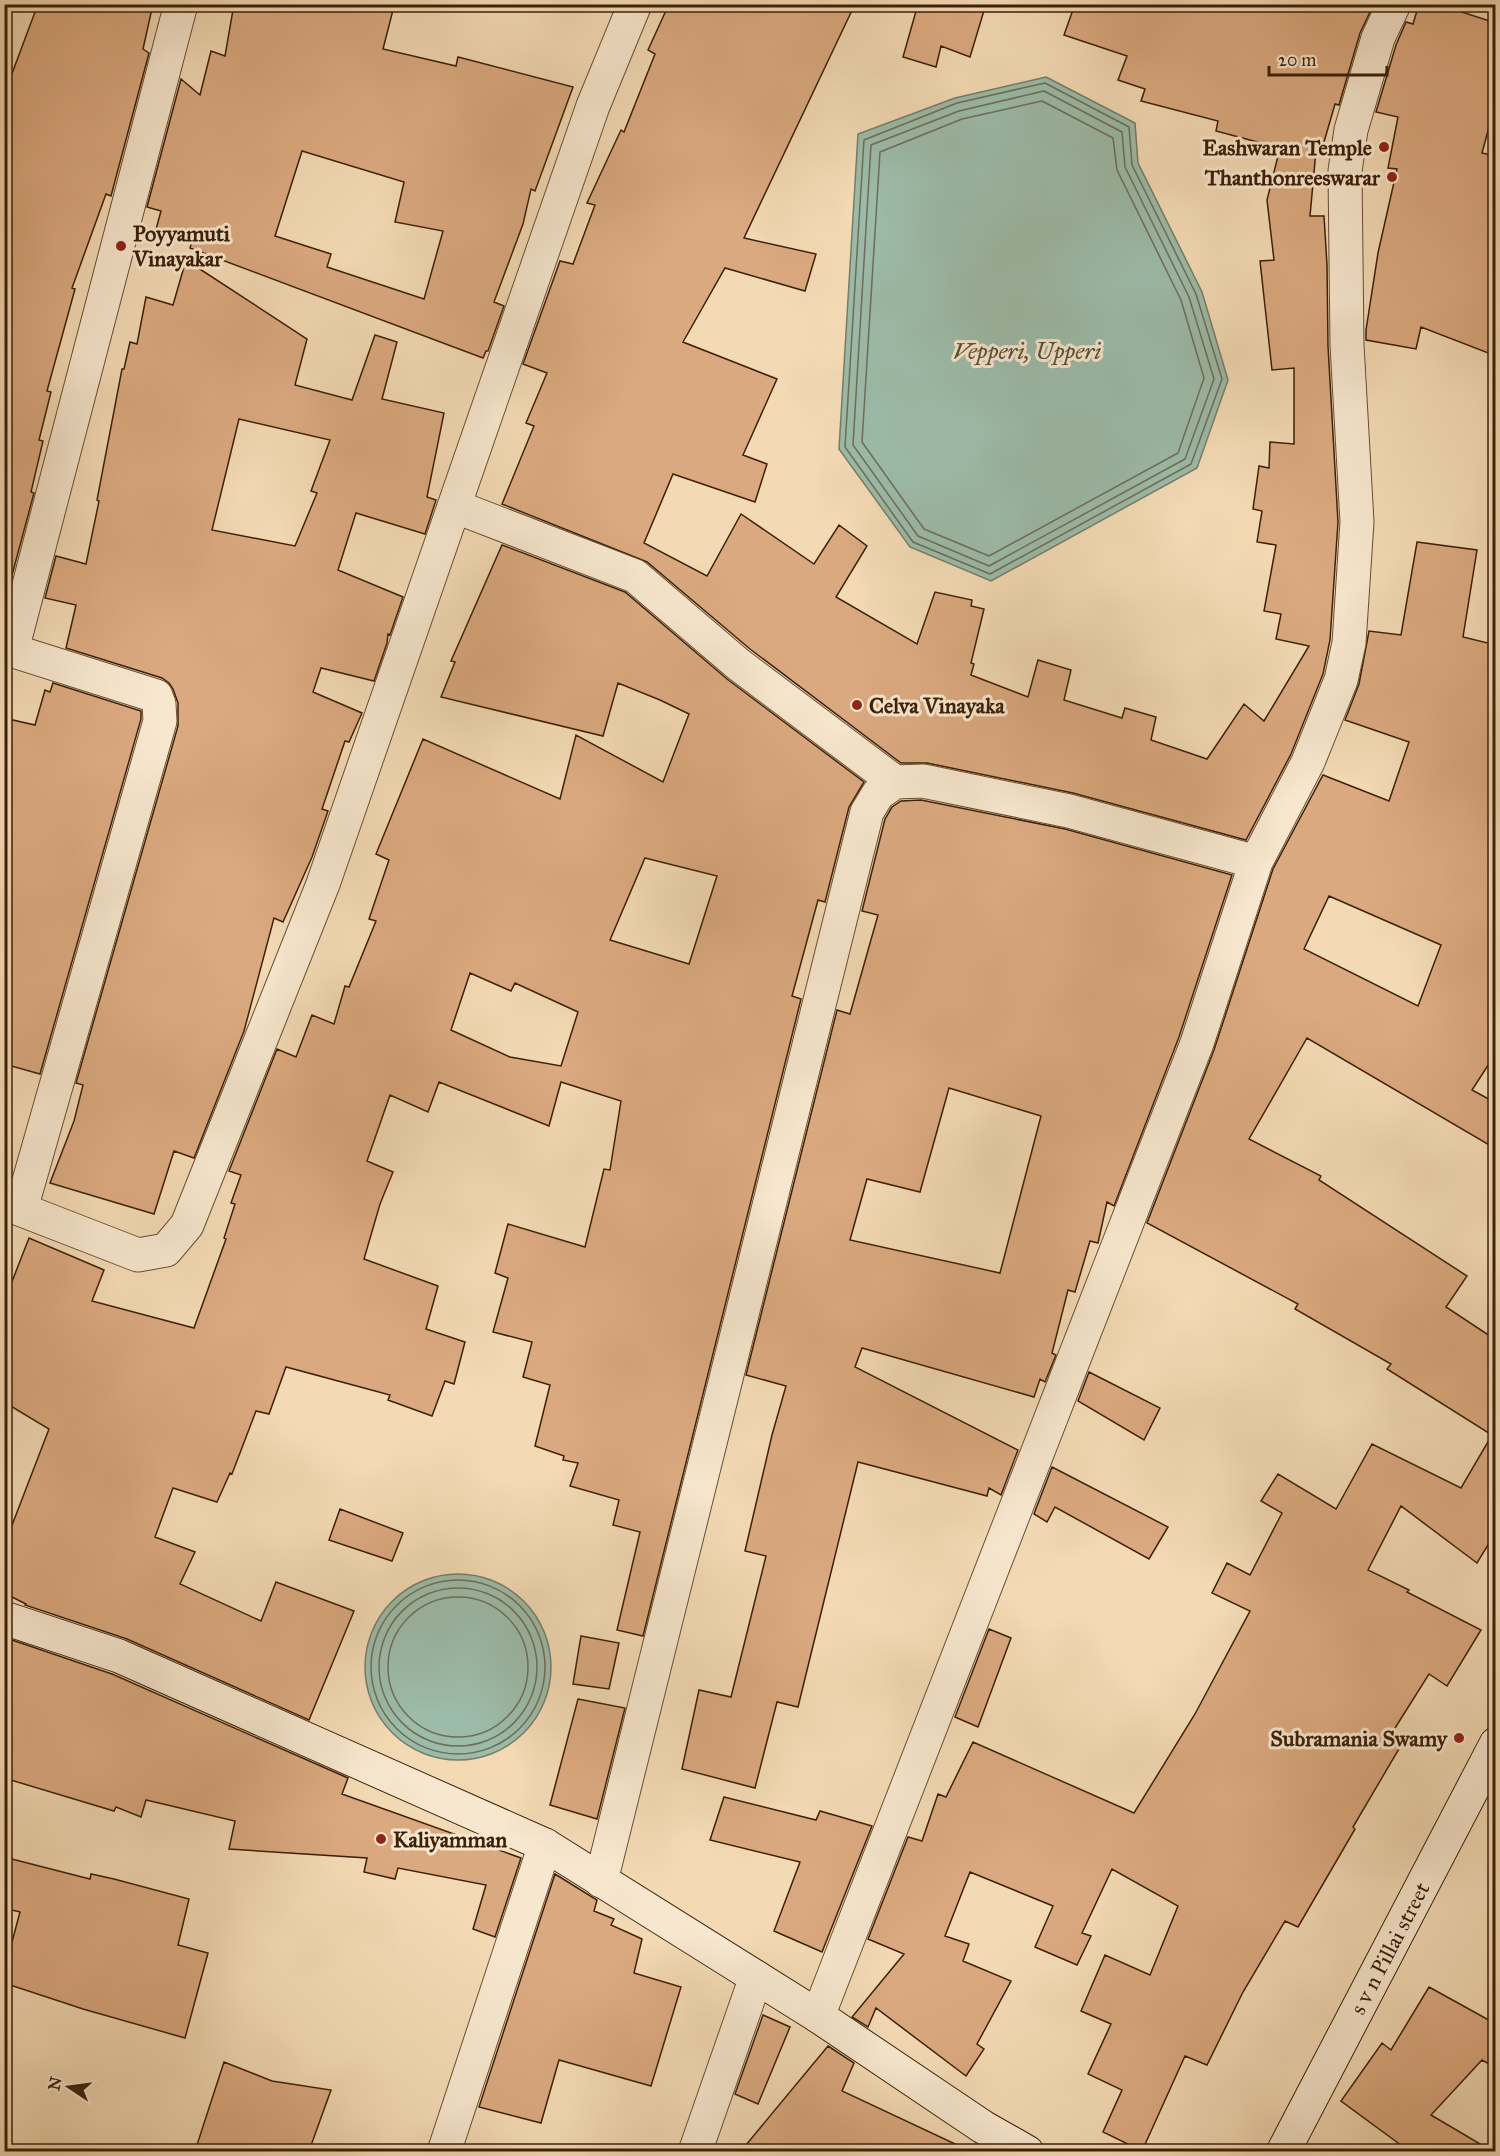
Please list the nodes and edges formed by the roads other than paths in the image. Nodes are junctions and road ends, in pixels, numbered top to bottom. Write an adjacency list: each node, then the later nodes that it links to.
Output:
1 (181, 4): 5 (street)
2 (634, 4): 4 (street)
3 (1394, 4): 7 (street)
4 (454, 506): 6 (street); 8 (street)
5 (8, 649): 8 (street)
6 (894, 782): 7 (street); 12 (street)
7 (1256, 862): 14 (street)
8 (13, 1206)
9 (4, 1618): 11 (street)
10 (1496, 1744): 18 (street, s v n Pillai street)
11 (545, 1845): 12 (street); 15 (street)
12 (601, 1881): 13 (street)
13 (756, 1977): 14 (street); 16 (street)
14 (818, 2016): 17 (street)
15 (444, 2151)
16 (695, 2151)
17 (1027, 2151)
18 (1283, 2151)

